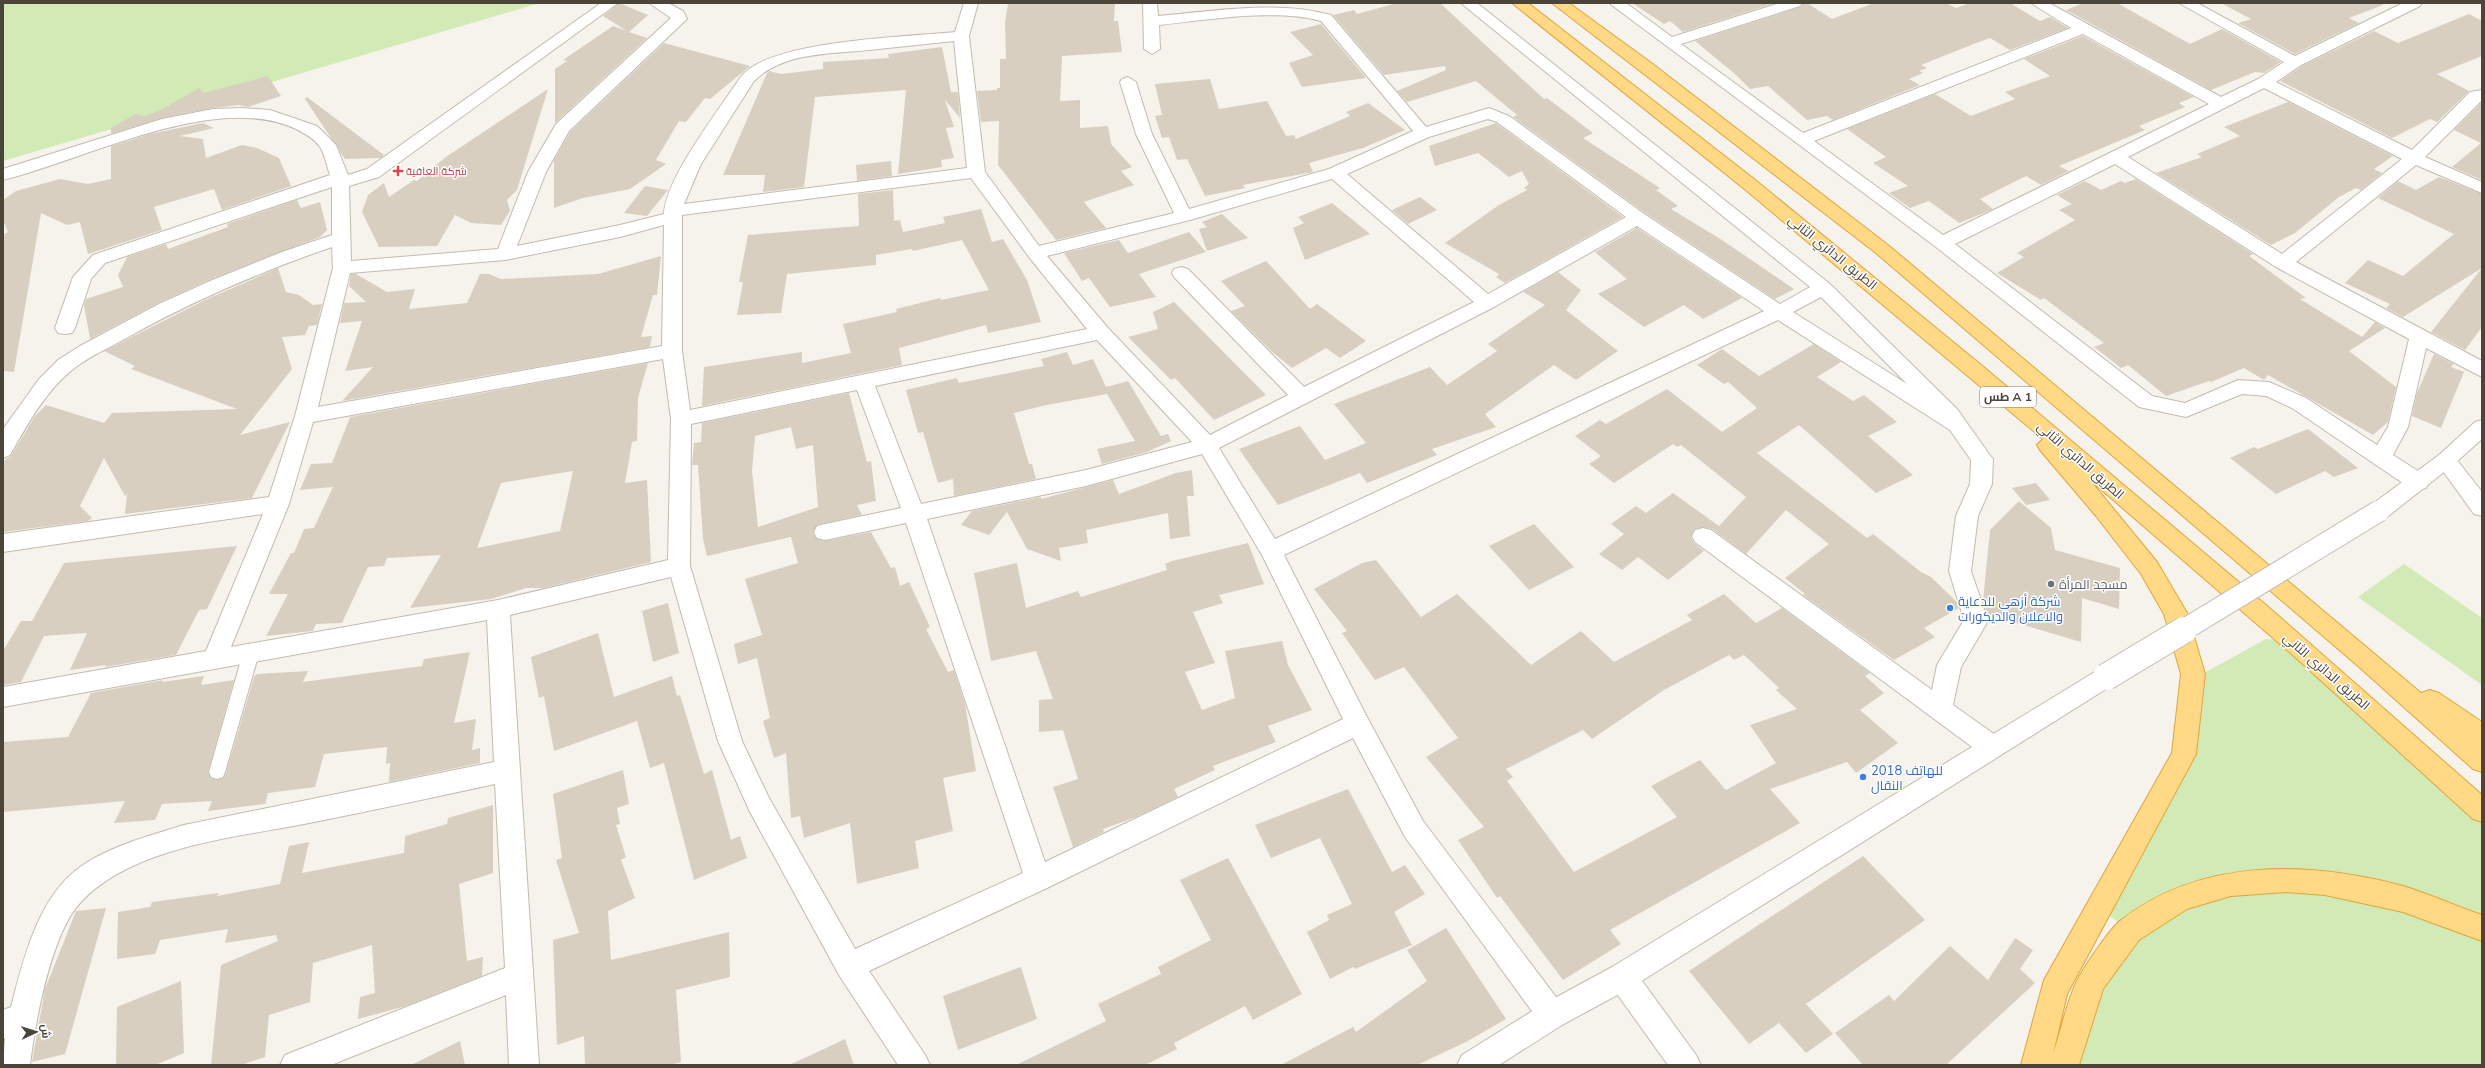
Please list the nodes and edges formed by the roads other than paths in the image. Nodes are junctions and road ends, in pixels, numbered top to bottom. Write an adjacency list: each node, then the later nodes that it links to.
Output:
1 (611, 3): 31 (street)
2 (656, 3): 39 (street)
3 (971, 3): 16 (street)
4 (1150, 3): 14 (street)
5 (1468, 3): 43 (street)
6 (1519, 3): 52 (highway, الطريق الدائري الثاني / طس A 1)
7 (1559, 3): 74 (highway, طس A 1)
8 (1616, 3): 17 (street)
9 (1795, 3): 17 (street)
10 (2038, 3): 15 (street)
11 (2186, 3): 19 (street)
12 (2415, 3): 19 (street)
13 (1277, 8): 14 (street); 24 (street)
14 (1152, 21): 18 (street)
15 (2084, 28): 23 (street); 25 (street)
16 (961, 36): 28 (street); 33 (street)
17 (1670, 42): 25 (street)
18 (1152, 49)
19 (2295, 62): 21 (street)
20 (1128, 82): 34 (street)
21 (2264, 82): 23 (street); 27 (street)
22 (2482, 95): 27 (street)
23 (2220, 103): 26 (street)
24 (1423, 133): 29 (street); 35 (street)
25 (1803, 139): 37 (street)
26 (2116, 157): 37 (street); 40 (street)
27 (2414, 158): 32 (street); 40 (street)
28 (976, 172): 33 (street); 38 (street)
29 (1335, 173): 34 (street); 44 (street)
30 (3, 175): 31 (street)
31 (340, 180): 36 (street); 46 (street)
32 (2482, 188)
33 (673, 214): 39 (street); 49 (street)
34 (1184, 216): 38 (street)
35 (1638, 218): 44 (street); 45 (street)
36 (342, 238): 41 (street); 59 (street)
37 (1942, 243): 60 (street)
38 (1035, 253): 47 (street)
39 (505, 254): 41 (street)
40 (2283, 263): 48 (street)
41 (342, 268): 54 (street)
42 (1181, 274): 53 (street)
43 (1823, 288): 45 (street); 56 (street)
44 (1486, 303): 53 (street)
45 (1778, 312): 56 (street); 69 (street)
46 (65, 328)
47 (1101, 333): 51 (street); 58 (street)
48 (2419, 336): 50 (street); 60 (street)
49 (672, 350): 54 (street); 55 (street)
50 (2482, 370)
51 (864, 383): 55 (street); 65 (street)
52 (1999, 390): 83 (highway, الطريق الدائري الثاني / طس A 1); 97 (highway)
53 (1301, 397): 58 (street)
54 (305, 416): 63 (street)
55 (682, 419): 70 (street)
56 (1958, 425): 76 (street)
57 (2482, 427): 61 (street)
58 (1206, 445): 65 (street); 69 (street)
59 (3, 450)
60 (2380, 457): 62 (street)
61 (2446, 460): 62 (street); 64 (street)
62 (2418, 482): 79 (street, bridge)
63 (278, 504): 68 (street); 73 (street)
64 (2482, 508)
65 (914, 514): 66 (street); 84 (street)
66 (825, 532)
67 (1703, 536): 76 (street)
68 (5, 546)
69 (1271, 551): 77 (street)
70 (679, 566): 71 (street); 86 (street)
71 (498, 609): 72 (street); 81 (street)
72 (251, 653): 73 (street); 82 (lane)
73 (215, 658): 75 (street)
74 (2366, 658): 78 (highway); 80 (highway, طس A 1)
75 (3, 696)
76 (1940, 708): 79 (street)
77 (1358, 724): 84 (street); 89 (street)
78 (2482, 735)
79 (1992, 747): 88 (street)
80 (2482, 761)
81 (506, 771): 87 (street); 90 (street)
82 (217, 772)
83 (2482, 811)
84 (1038, 879): 86 (street)
85 (2482, 928): 98 (highway)
86 (849, 966): 94 (street)
87 (519, 976): 92 (street); 93 (street)
88 (1622, 977): 89 (street); 96 (street)
89 (1552, 1015): 95 (street)
90 (13, 1021): 91 (street)
91 (15, 1065)
92 (295, 1065)
93 (524, 1065)
94 (915, 1065)
95 (1472, 1065)
96 (1686, 1065)
97 (2036, 1065)
98 (2064, 1065)

